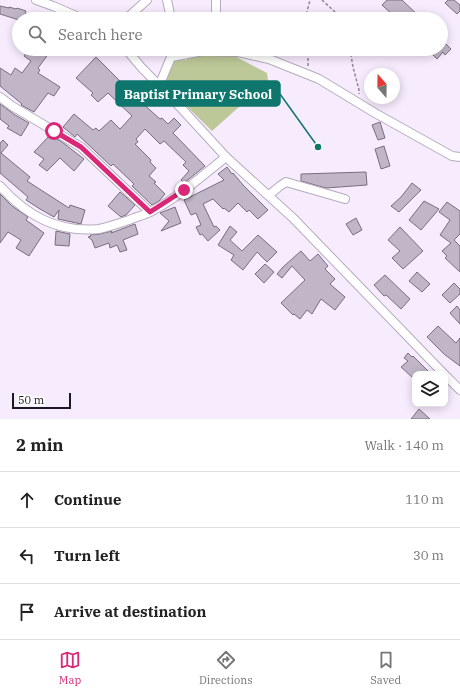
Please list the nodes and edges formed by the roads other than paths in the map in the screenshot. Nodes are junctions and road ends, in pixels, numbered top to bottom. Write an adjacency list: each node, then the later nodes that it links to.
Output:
1 (36, 0): 5 (street)
2 (147, 0): 6 (street)
3 (167, 0): 7 (street)
4 (216, 0): 8 (street)
5 (67, 12)
6 (134, 12)
7 (170, 12)
8 (216, 12)
9 (132, 56): 12 (street)
10 (170, 56): 12 (street)
11 (256, 56): 15 (street)
12 (159, 86): 14 (street)
13 (0, 97): 19 (street)
14 (226, 157): 17 (street); 19 (street)
15 (460, 157)
16 (0, 186): 19 (street)
17 (269, 195): 18 (street); 20 (street)
18 (345, 199)
19 (150, 212)
20 (442, 371)
21 (448, 377): 22 (street)
22 (460, 390)

